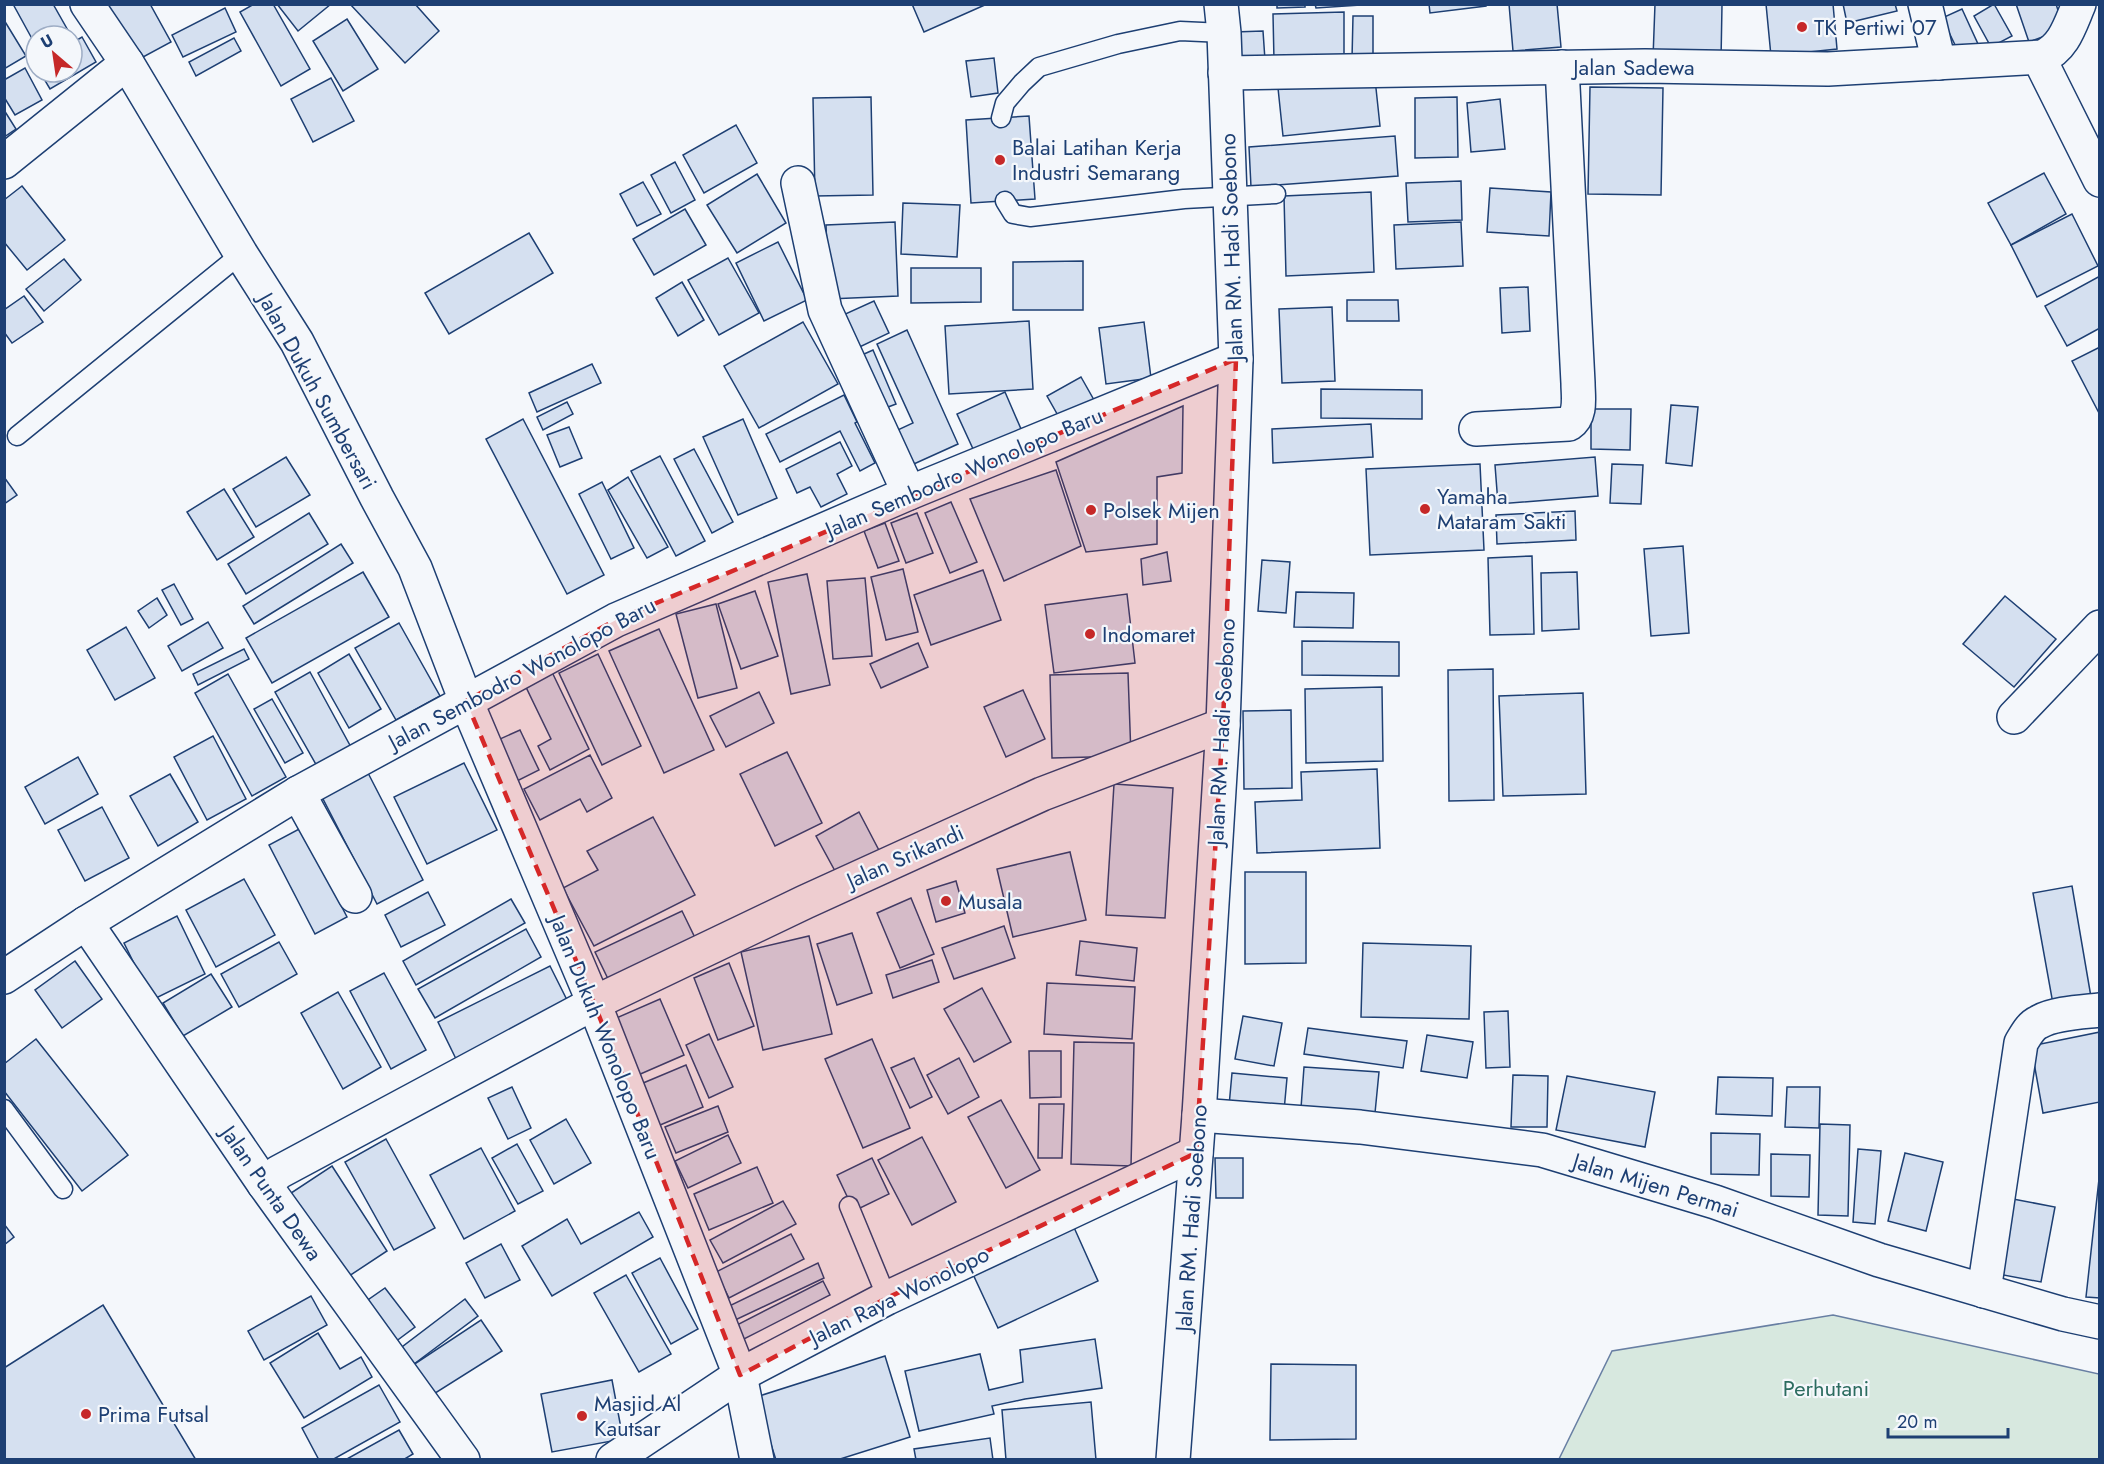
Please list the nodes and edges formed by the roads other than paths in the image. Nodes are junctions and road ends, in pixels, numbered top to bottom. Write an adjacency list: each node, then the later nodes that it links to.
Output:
1 (87, 4): 6 (street, Jalan Dukuh Sumbersari)
2 (1925, 4): 7 (street)
3 (2079, 4): 5 (street)
4 (1222, 19): 9 (street, Jalan RM. Hadi Soebono); 10 (lane)
5 (2042, 57): 7 (street, Jalan Sadewa); 12 (street)
6 (127, 63): 11 (street); 17 (street, Jalan Dukuh Sumbersari)
7 (1939, 63): 8 (street, Jalan Sadewa)
8 (1562, 67): 9 (street, Jalan Sadewa); 19 (street)
9 (1226, 73): 15 (street, Jalan RM. Hadi Soebono)
10 (1001, 118)
11 (4, 162)
12 (2100, 180)
13 (798, 183): 21 (street)
14 (1276, 194): 15 (lane)
15 (1229, 195): 16 (lane); 18 (street, Jalan RM. Hadi Soebono)
16 (1005, 201)
17 (241, 254): 20 (lane); 23 (street, Jalan Dukuh Sumbersari)
18 (1236, 359): 21 (street, Jalan Sembodro Wonolopo Baru); 25 (street, Jalan RM. Hadi Soebono)
19 (1476, 429)
20 (16, 436)
21 (909, 493): 23 (street, Jalan Sembodro Wonolopo Baru)
22 (2100, 627): 24 (street)
23 (466, 700): 26 (street, Jalan Sembodro Wonolopo Baru); 30 (street, Jalan Dukuh Wonolopo Baru)
24 (2014, 717)
25 (1222, 725): 30 (street, Jalan Srikandi); 33 (street, Jalan RM. Hadi Soebono)
26 (298, 793): 27 (street); 28 (street, Jalan Sembodro Wonolopo Baru)
27 (355, 896)
28 (86, 923): 29 (street, Jalan Sembodro Wonolopo Baru); 35 (street, Jalan Punta Dewa)
29 (4, 976)
30 (594, 1003): 35 (street, Jalan Srikandi); 41 (street, Jalan Dukuh Wonolopo Baru)
31 (2100, 1010): 38 (street)
32 (4, 1109): 36 (lane)
33 (1199, 1114): 34 (street, Jalan RM. Hadi Soebono); 38 (street, Jalan Mijen Permai)
34 (1196, 1153): 39 (street, Jalan Raya Wonolopo); 45 (street, Jalan RM. Hadi Soebono)
35 (264, 1184): 42 (street, Jalan Punta Dewa)
36 (63, 1189)
37 (849, 1206): 39 (lane)
38 (1984, 1290): 40 (street, Jalan Mijen Permai)
39 (888, 1298): 41 (street, Jalan Raya Wonolopo)
40 (2100, 1322)
41 (740, 1375): 43 (street, Jalan Raya Wonolopo); 44 (street, Jalan Dukuh Wonolopo Baru)
42 (463, 1460)
43 (613, 1460)
44 (757, 1460)
45 (1173, 1460)

